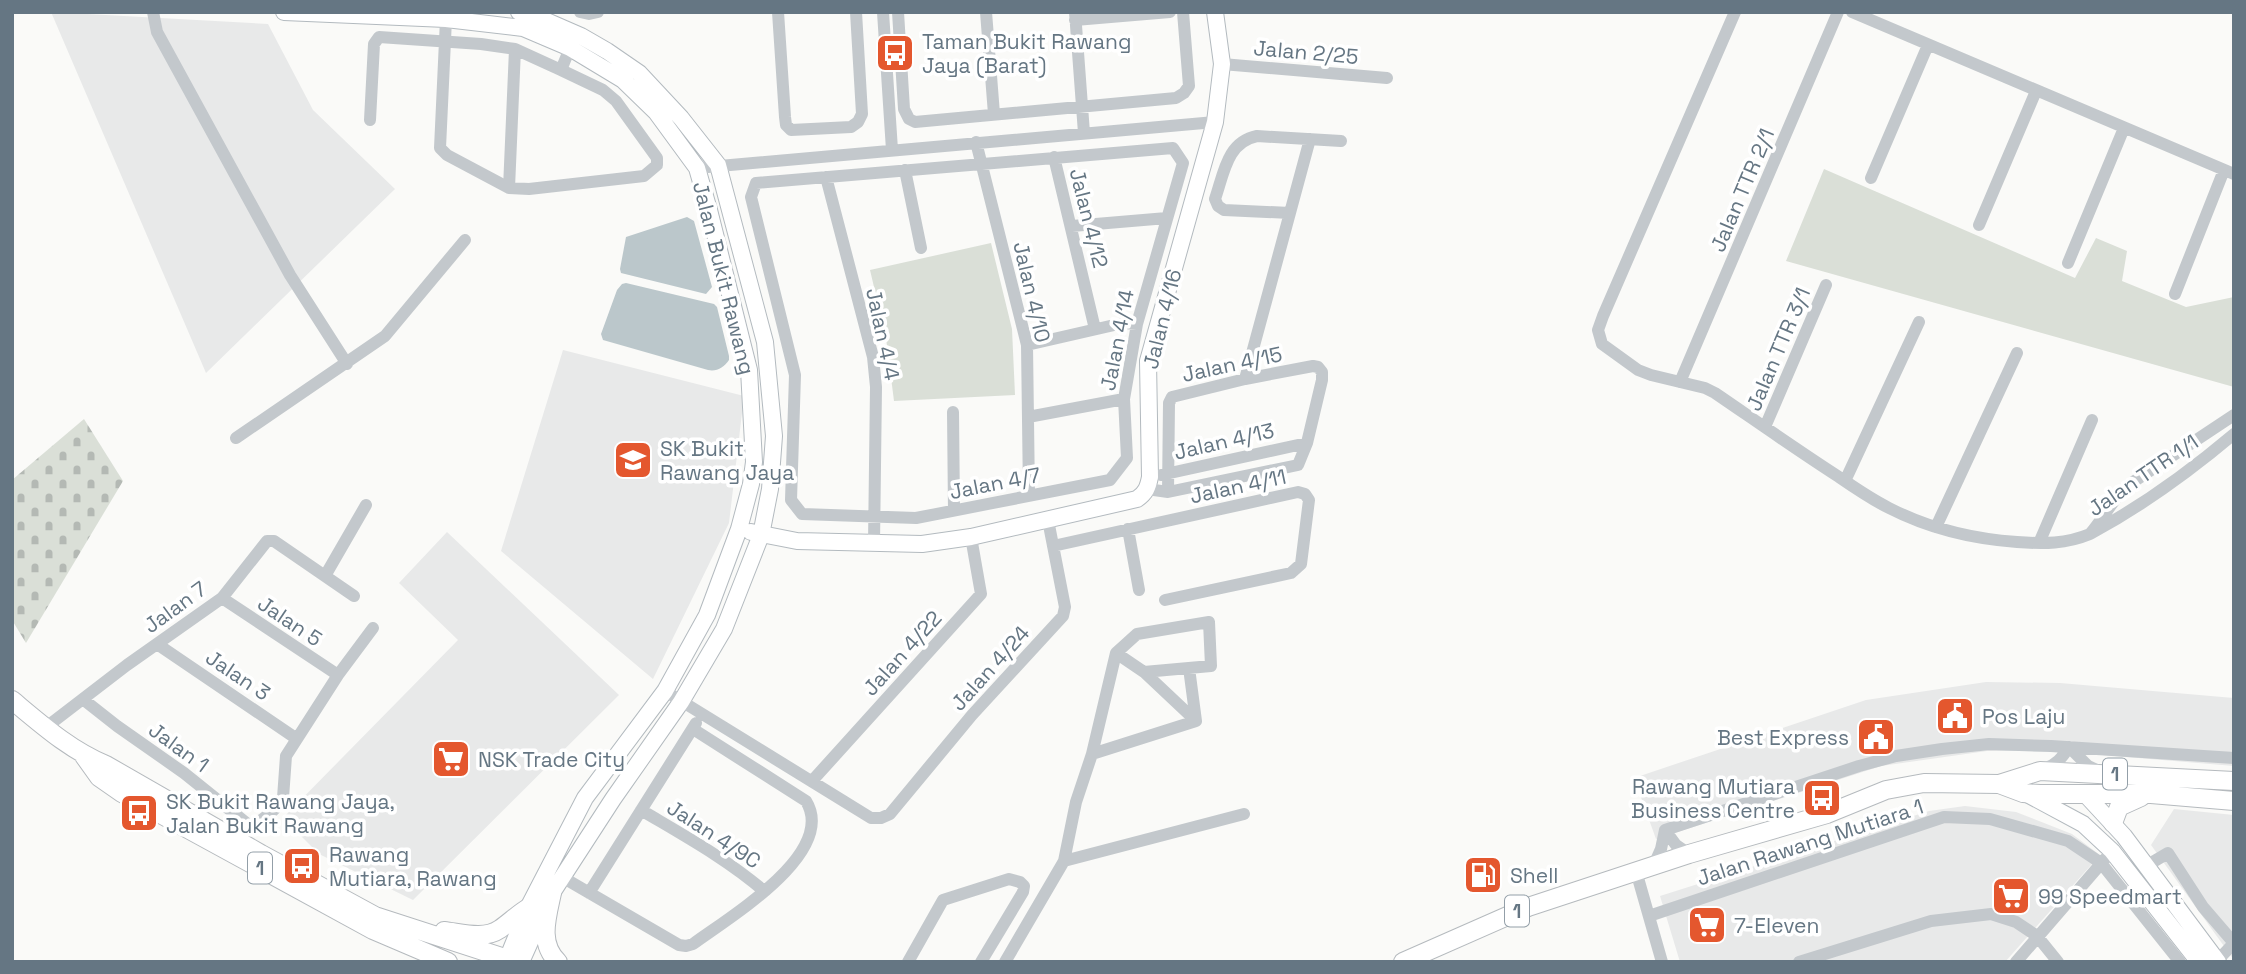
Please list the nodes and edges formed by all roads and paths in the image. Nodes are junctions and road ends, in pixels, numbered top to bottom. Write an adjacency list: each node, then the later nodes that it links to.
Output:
1 (153, 12): 62 (street)
2 (284, 12): 17 (street, Jalan Bukit Rawang)
3 (519, 12): 40 (street, Jalan Bukit Rawang)
4 (580, 12): 5 (street)
5 (598, 12)
6 (778, 12): 7 (street)
7 (856, 12)
8 (883, 12): 37 (street)
9 (898, 12): 29 (street)
10 (986, 12): 29 (street)
11 (1170, 12): 18 (street)
12 (1183, 12): 28 (street)
13 (1215, 12): 24 (street, Jalan 4/16)
14 (1735, 12): 64 (street)
15 (1838, 12): 64 (street, Jalan TTR 2/1)
16 (1852, 12): 21 (street)
17 (354, 14): 19 (street, Jalan Bukit Rawang)
18 (1075, 16): 28 (street)
19 (446, 19): 20 (street); 22 (street, Jalan Bukit Rawang)
20 (444, 41): 23 (street); 30 (street); 46 (street)
21 (1928, 45): 27 (street); 45 (street)
22 (570, 48): 25 (street); 41 (street, Jalan Bukit Rawang)
23 (515, 49): 25 (street); 46 (street)
24 (1222, 64): 26 (street, Jalan 2/25); 31 (street, Jalan 4/16)
25 (561, 70): 46 (street)
26 (1387, 78)
27 (2036, 91): 32 (street); 49 (street)
28 (1082, 106): 29 (street); 33 (street)
29 (994, 114)
30 (370, 120)
31 (1215, 122): 33 (street); 57 (street, Jalan 4/16)
32 (2124, 128): 43 (street); 53 (street)
33 (1084, 133): 36 (street)
34 (1310, 139): 35 (street); 47 (street); 47 (street)
35 (1341, 141)
36 (976, 142): 37 (street); 39 (street, Jalan 4/10)
37 (892, 150): 40 (street)
38 (1054, 157): 39 (street); 48 (street, Jalan 4/14); 50 (street, Jalan 4/12)
39 (981, 163): 42 (street); 60 (street, Jalan 4/10)
40 (718, 165): 41 (street); 90 (street, Jalan Bukit Rawang)
41 (697, 168): 87 (street, Jalan Bukit Rawang)
42 (905, 170): 44 (street); 52 (street)
43 (2229, 172): 55 (street)
44 (826, 177): 84 (street, Jalan 4/4); 84 (street, Jalan 4/7)
45 (1871, 178)
46 (509, 188)
47 (1290, 213): 63 (street)
48 (1167, 218): 50 (street); 56 (street, Jalan 4/14)
49 (1979, 225)
50 (1072, 226): 59 (street, Jalan 4/12)
51 (465, 240): 62 (street)
52 (922, 248)
53 (2068, 263)
54 (1826, 285): 70 (street, Jalan TTR 3/1)
55 (2175, 294)
56 (1138, 319): 57 (street); 59 (street); 65 (street, Jalan 4/14)
57 (1159, 319): 78 (street, Jalan 4/16)
58 (1919, 322): 77 (street)
59 (1096, 329): 60 (street)
60 (1027, 345): 68 (street, Jalan 4/10)
61 (2017, 353): 86 (street)
62 (347, 364): 72 (street)
63 (1245, 379): 73 (street, Jalan 4/15); 76 (street, Jalan 4/15)
64 (1679, 382): 70 (street)
65 (1124, 399): 68 (street); 75 (street, Jalan 4/14)
66 (953, 412): 83 (street)
67 (2234, 415): 74 (street, Jalan TTR 1/1)
68 (1028, 417): 81 (street, Jalan 4/10)
69 (2092, 421): 92 (street)
70 (1765, 428): 77 (street)
71 (2234, 434): 79 (street, Jalan TTR 1/1)
72 (236, 438)
73 (1307, 443): 76 (street, Jalan 4/13); 80 (street)
74 (2158, 467): 79 (street); 89 (street, Jalan TTR 1/1)
75 (1118, 469): 81 (street, Jalan 4/7)
76 (1168, 474): 78 (street, Jalan 4/13); 80 (street, Jalan 4/15)
77 (1845, 481): 86 (street)
78 (1149, 483): 80 (street); 85 (street)
79 (2169, 484): 89 (street, Jalan TTR 1/1)
80 (1168, 492)
81 (1030, 495): 83 (street, Jalan 4/7)
82 (366, 505): 95 (street)
83 (954, 510): 84 (street, Jalan 4/7)
84 (874, 518): 93 (street, Jalan 4/4)
85 (1048, 520): 91 (street); 94 (street, Jalan 4/24)
86 (1936, 527): 92 (street)
87 (739, 529): 90 (street); 106 (street, Jalan Bukit Rawang)
88 (1128, 529): 94 (street, Jalan 4/11); 96 (street); 99 (street, Jalan 4/11)
89 (2091, 534): 92 (street)
90 (761, 535): 93 (street); 109 (street, Jalan Bukit Rawang)
91 (971, 537): 93 (street); 121 (street, Jalan 4/22)
92 (2039, 543)
93 (874, 544)
94 (1053, 545): 121 (street, Jalan 4/24)
95 (325, 576): 97 (street, Jalan 7); 98 (street, Jalan 7)
96 (1139, 590)
97 (354, 596)
98 (222, 598): 101 (street, Jalan 7); 105 (street, Jalan 5)
99 (1165, 600)
100 (373, 628): 105 (street)
101 (157, 644): 108 (street, Jalan 7); 114 (street, Jalan 3)
102 (1116, 653): 103 (street); 104 (street); 116 (street)
103 (1189, 668): 104 (street); 111 (street)
104 (1143, 672): 111 (street)
105 (338, 675): 114 (street)
106 (665, 691): 109 (street); 128 (street, Jalan Bukit Rawang)
107 (12, 700): 112 (main road, 1)
108 (85, 700): 112 (street, Jalan 7); 132 (street, Jalan 1)
109 (681, 702): 110 (street); 126 (street, Jalan Bukit Rawang)
110 (702, 714): 113 (street); 121 (street)
111 (1196, 721): 116 (street)
112 (45, 728): 117 (main road, 1)
113 (693, 729): 129 (street); 143 (street)
114 (297, 739): 132 (street)
115 (2068, 747): 118 (street); 119 (street); 120 (street); 133 (street)
116 (1092, 754): 138 (street)
117 (84, 756): 147 (main road, 1); 155 (main road, 1)
118 (2234, 758)
119 (2040, 771): 120 (main road, 1); 123 (main road, 1)
120 (2104, 773): 122 (main road, 1)
121 (812, 781)
122 (2234, 781)
123 (2022, 785): 125 (main road); 136 (main road, 1); 137 (street)
124 (2151, 794): 125 (main road, 1); 127 (main road, 1); 131 (main road)
125 (2086, 795): 131 (street)
126 (613, 799): 128 (street); 142 (street, Jalan Bukit Rawang)
127 (2234, 801)
128 (579, 810): 146 (street, Jalan Bukit Rawang)
129 (641, 810): 143 (street, Jalan 4/9C); 145 (street)
130 (1244, 814): 138 (street)
131 (2113, 823): 135 (street); 137 (street)
132 (250, 827): 134 (street)
133 (1665, 830): 136 (street); 139 (street)
134 (236, 832)
135 (2136, 852): 137 (street); 140 (street)
136 (1689, 854): 139 (main road, 1)
137 (2107, 857): 148 (street, Jalan Rawang Mutiara 1); 149 (street); 163 (street, Jalan Rawang Mutiara 1); 164 (street)
138 (1064, 861): 153 (street)
139 (1654, 865): 141 (main road, 1)
140 (2146, 866): 150 (street); 154 (street)
141 (1636, 871): 148 (street); 158 (main road, 1)
142 (562, 877): 144 (street, Jalan Bukit Rawang); 145 (street)
143 (764, 891): 145 (street)
144 (552, 893): 152 (street, Jalan Bukit Rawang); 156 (main road)
145 (589, 893)
146 (528, 908): 147 (main road); 152 (street, Jalan Bukit Rawang)
147 (375, 916): 152 (main road, 1)
148 (1649, 916): 159 (street)
149 (2037, 936): 160 (street); 161 (street); 162 (street)
150 (2234, 943): 154 (street)
151 (985, 956): 153 (street); 157 (street)
152 (513, 961)
153 (1005, 961)
154 (2218, 961)
155 (448, 962)
156 (558, 962)
157 (908, 962)
158 (1403, 962)
159 (1662, 962)
160 (1799, 962)
161 (2016, 962)
162 (2058, 962)
163 (2180, 962)
164 (2199, 962)

